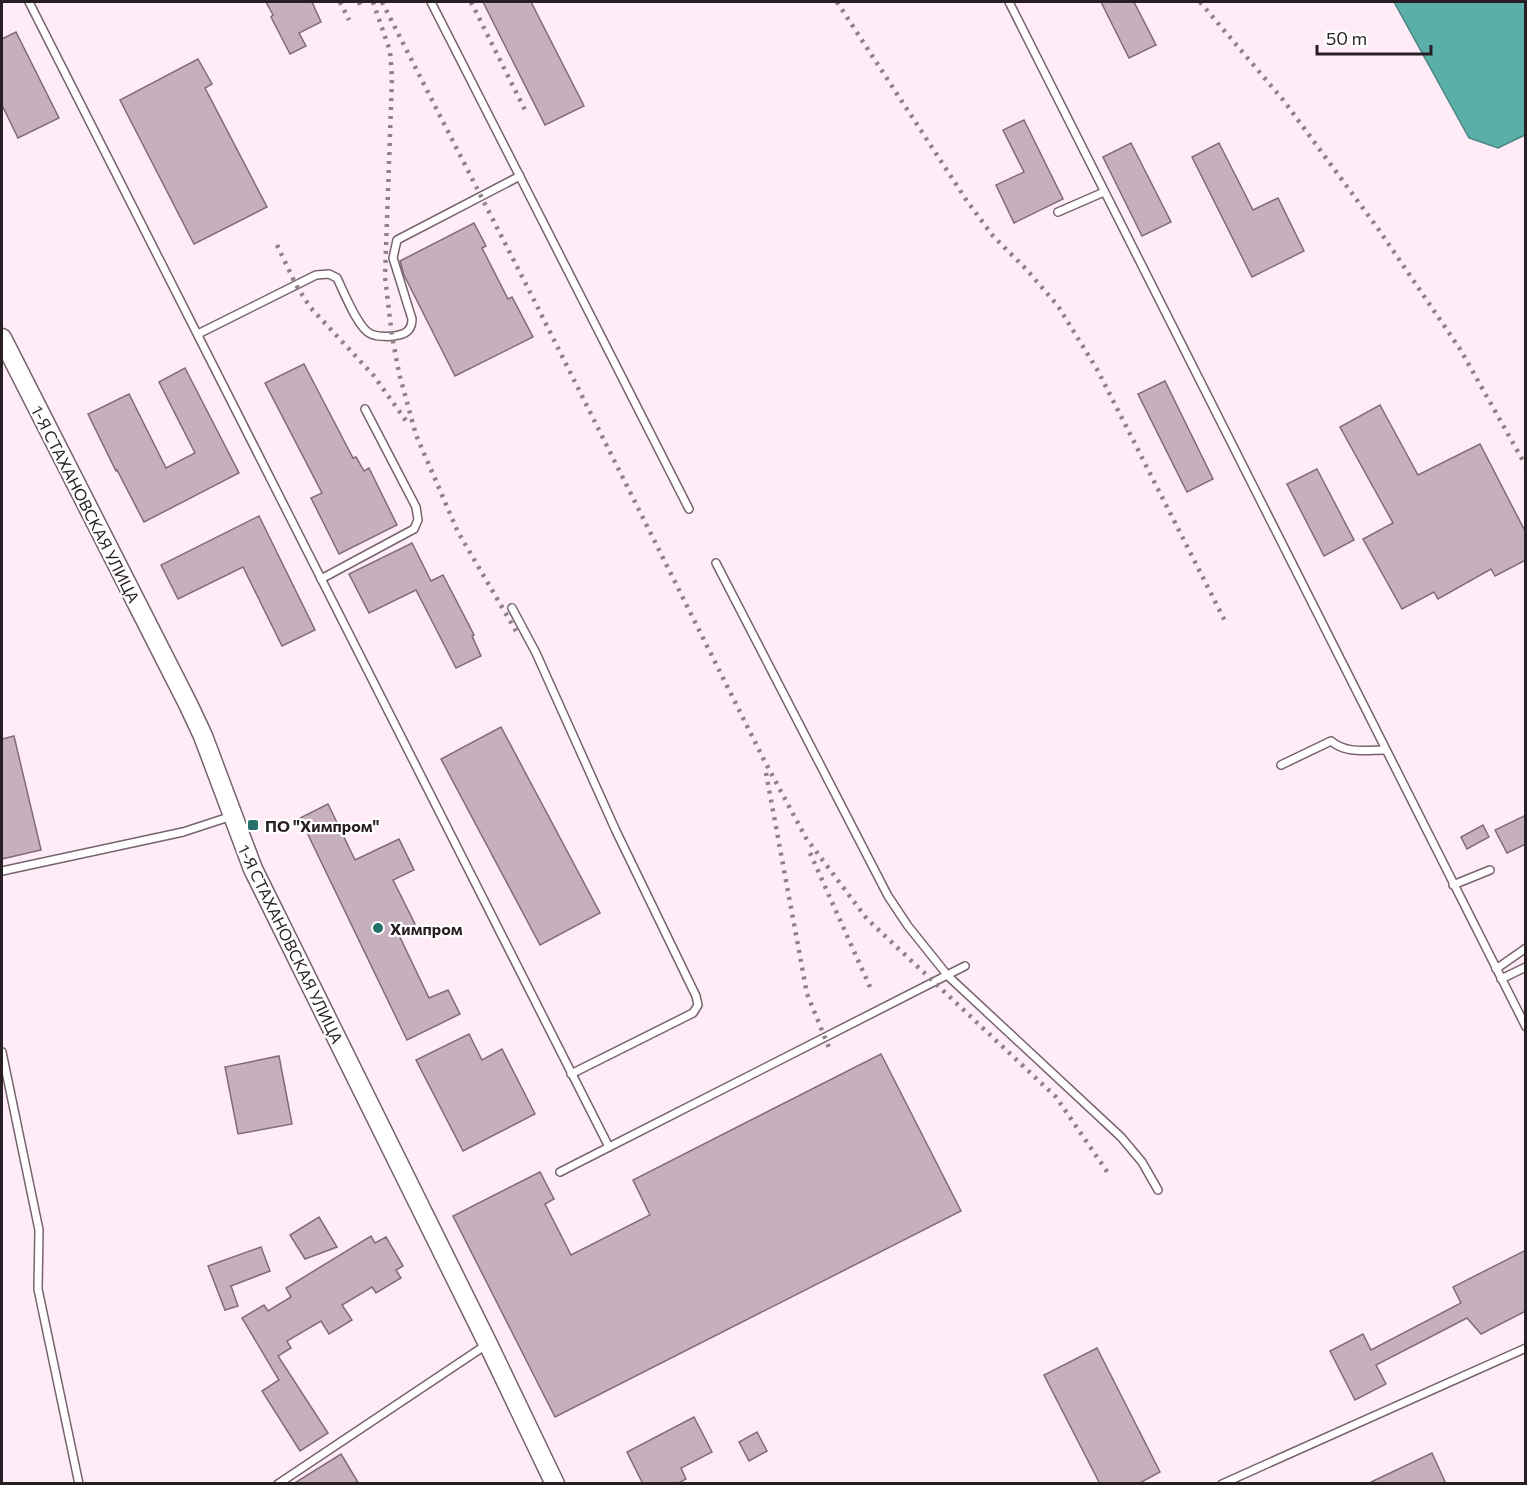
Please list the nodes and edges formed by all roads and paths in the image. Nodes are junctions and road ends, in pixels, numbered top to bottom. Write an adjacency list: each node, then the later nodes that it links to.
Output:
1 (29, 2): 7 (lane)
2 (431, 2): 4 (lane)
3 (1009, 2): 5 (lane)
4 (520, 176): 7 (lane); 10 (lane)
5 (1104, 192): 6 (lane); 14 (lane)
6 (1058, 212)
7 (198, 334): 12 (lane)
8 (2, 338): 16 (main road, 1-Я СТАХАНОВСКАЯ УЛИЦА)
9 (365, 409): 12 (lane)
10 (689, 509)
11 (716, 563): 24 (lane)
12 (321, 579): 28 (lane)
13 (512, 608): 28 (lane)
14 (1384, 750): 15 (lane); 19 (lane)
15 (1281, 765)
16 (232, 816): 18 (lane); 32 (main road, 1-Я СТАХАНОВСКАЯ УЛИЦА)
17 (1490, 870): 19 (lane)
18 (2, 871)
19 (1453, 885): 23 (lane)
20 (1526, 948): 23 (lane)
21 (965, 966): 24 (lane)
22 (1526, 967): 25 (lane)
23 (1496, 969): 25 (lane)
24 (948, 975): 29 (lane); 31 (lane)
25 (1501, 979): 26 (lane)
26 (1526, 1027)
27 (2, 1052): 34 (lane)
28 (571, 1074): 29 (lane)
29 (609, 1147): 30 (lane)
30 (560, 1172)
31 (1158, 1190)
32 (488, 1344): 35 (lane); 36 (main road, 1-Я СТАХАНОВСКАЯ УЛИЦА)
33 (1526, 1348): 37 (lane)
34 (79, 1484)
35 (278, 1484)
36 (555, 1484)
37 (1222, 1484)

